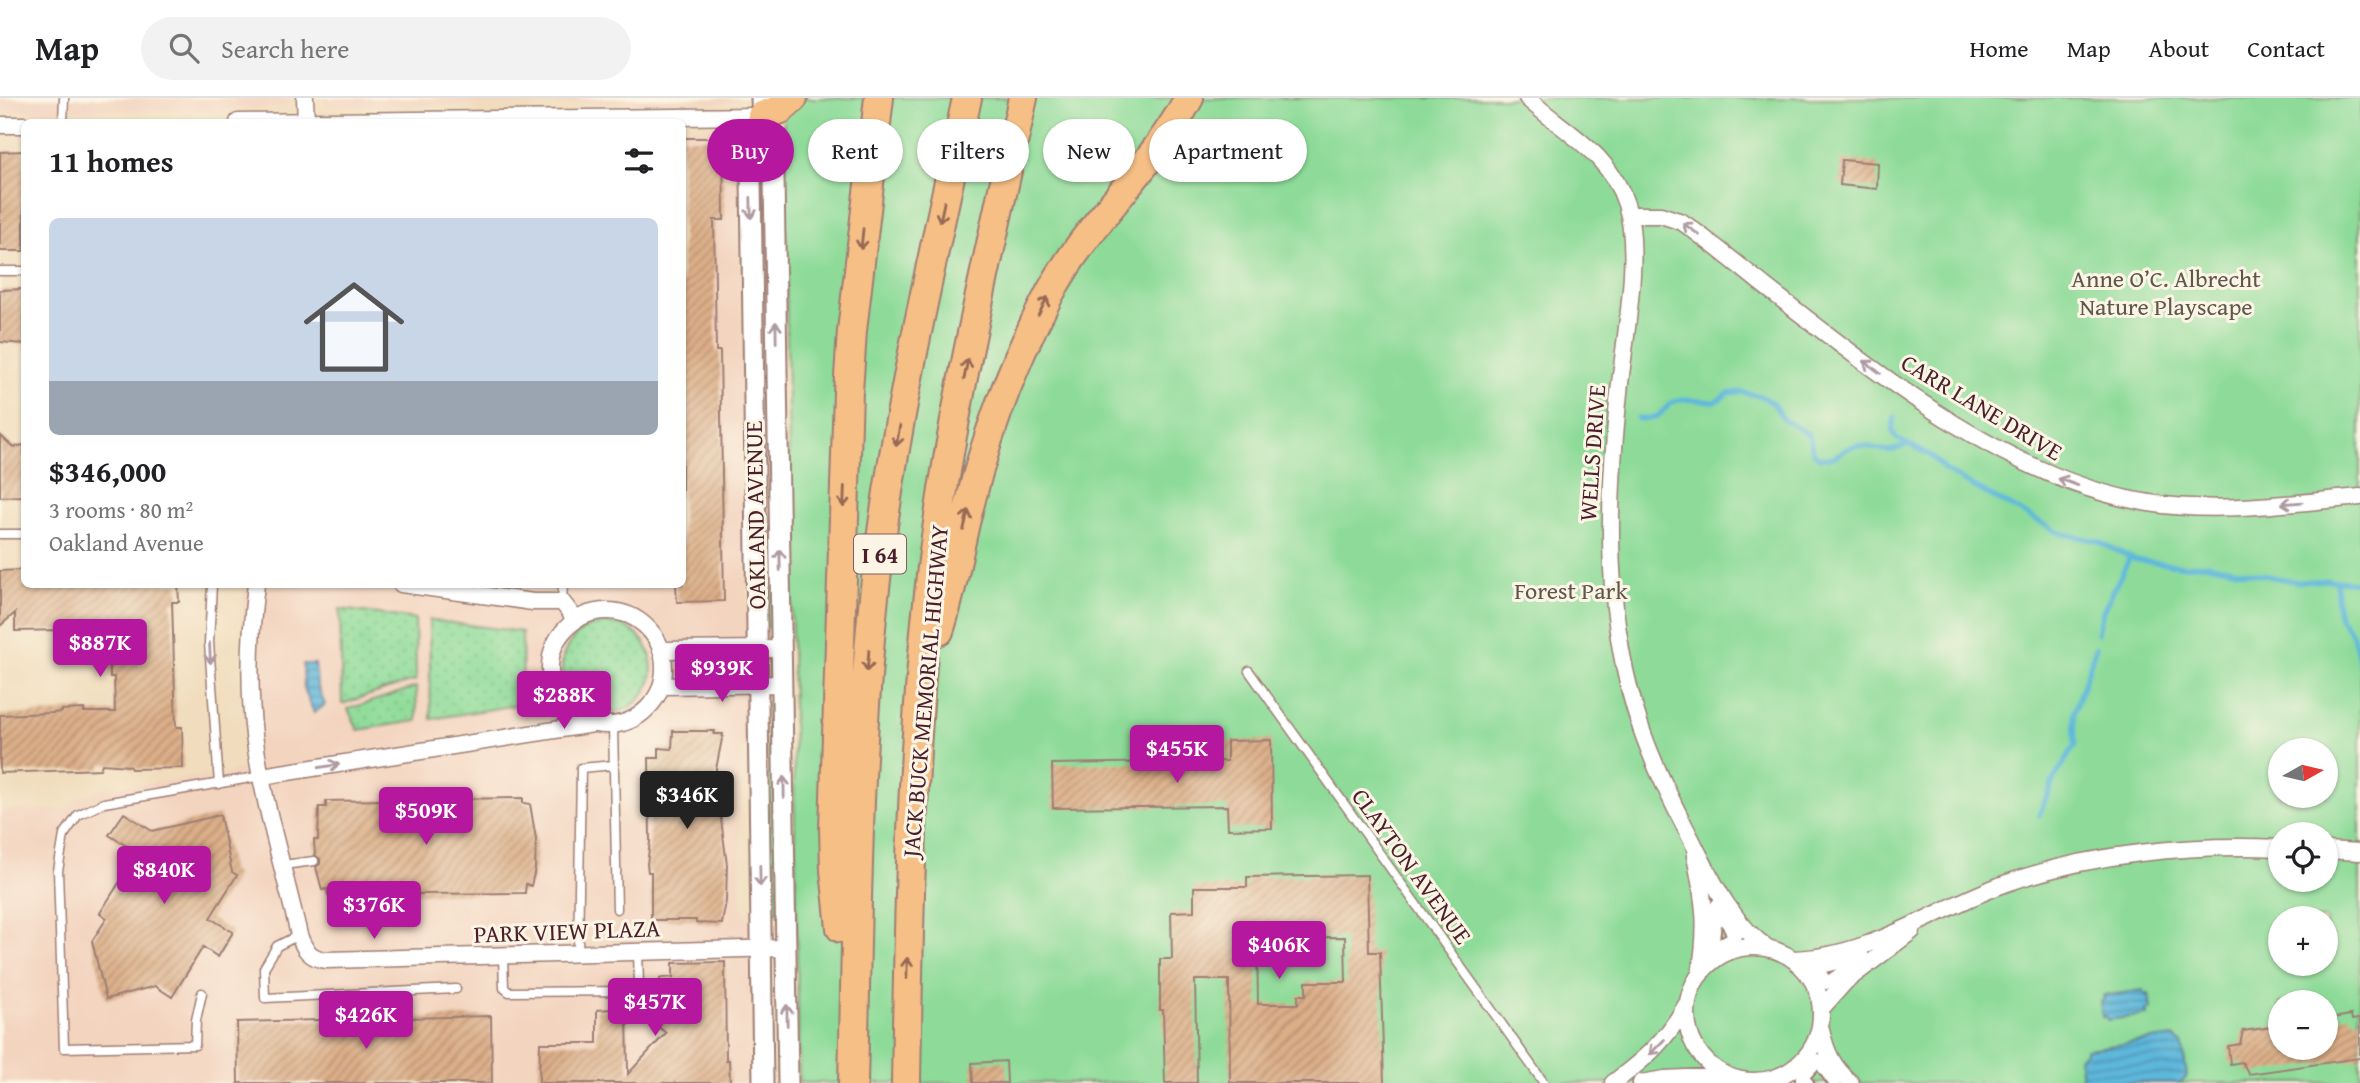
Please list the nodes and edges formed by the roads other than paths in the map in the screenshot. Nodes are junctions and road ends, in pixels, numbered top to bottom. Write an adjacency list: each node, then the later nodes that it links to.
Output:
1 (64, 98): 10 (lane)
2 (305, 98): 11 (street)
3 (793, 98): 9 (highway)
4 (879, 98): 61 (highway, one-way to 61)
5 (967, 98): 61 (highway, I 64, one-way to 61)
6 (1023, 98): 31 (highway, JACK BUCK MEMORIAL HIGHWAY / I 64, one-way to 6)
7 (1189, 98): 31 (highway, one-way to 7)
8 (1527, 98): 15 (street, WELLS DRIVE)
9 (762, 107): 12 (street); 27 (street, OAKLAND AVENUE, one-way to 27); 28 (street, OAKLAND AVENUE, one-way to 9)
10 (62, 119)
11 (306, 119)
12 (546, 119)
13 (0, 125): 14 (street)
14 (21, 125)
15 (1630, 215): 18 (street, CARR LANE DRIVE, one-way to 15); 40 (street, WELLS DRIVE)
16 (0, 271): 17 (lane)
17 (21, 271)
18 (2360, 497)
19 (0, 534): 20 (lane)
20 (21, 534)
21 (212, 588): 39 (lane, one-way to 39)
22 (256, 588): 38 (street, PARK VIEW PLAZA)
23 (430, 588): 25 (street)
24 (563, 588): 25 (lane)
25 (562, 602): 26 (street)
26 (576, 620): 29 (street); 35 (street)
27 (757, 649): 28 (street); 29 (street); 32 (street, OAKLAND AVENUE)
28 (782, 649): 33 (street, OAKLAND AVENUE)
29 (661, 650): 34 (street)
30 (1249, 671): 68 (lane, CLAYTON AVENUE)
31 (921, 679): 67 (highway, JACK BUCK MEMORIAL HIGHWAY / I 64, one-way to 31)
32 (757, 684): 33 (street); 34 (street); 49 (street, OAKLAND AVENUE, one-way to 49)
33 (782, 684): 50 (street, OAKLAND AVENUE, one-way to 33)
34 (661, 686): 36 (street)
35 (593, 724): 36 (street); 38 (street, one-way to 35)
36 (613, 725): 37 (lane)
37 (614, 765): 46 (lane); 53 (lane)
38 (262, 776): 39 (lane); 45 (street, PARK VIEW PLAZA)
39 (219, 784): 58 (lane)
40 (1691, 839): 51 (street, WELLS DRIVE); 56 (street, WELLS DRIVE)
41 (2268, 848): 47 (street)
42 (2338, 851): 43 (street)
43 (2360, 852)
44 (314, 861): 45 (lane)
45 (283, 865): 48 (street, PARK VIEW PLAZA)
46 (617, 909)
47 (1927, 918): 55 (street); 60 (street)
48 (299, 935): 54 (street, PARK VIEW PLAZA); 57 (lane)
49 (761, 948): 50 (street, PARK VIEW PLAZA); 52 (street, PARK VIEW PLAZA); 64 (street, OAKLAND AVENUE)
50 (786, 948): 65 (street, OAKLAND AVENUE, one-way to 50)
51 (1769, 949): 55 (street); 56 (street)
52 (638, 952): 53 (street, PARK VIEW PLAZA); 54 (lane)
53 (578, 953): 54 (street, PARK VIEW PLAZA)
54 (503, 956)
55 (1793, 959): 60 (street)
56 (1700, 975): 59 (street)
57 (456, 989)
58 (202, 993)
59 (1689, 999): 62 (street); 69 (street, one-way to 69)
60 (1821, 1017): 63 (street); 73 (street)
61 (854, 1018): 66 (highway, I 64)
62 (1729, 1076): 63 (street); 70 (street)
63 (1751, 1082)
64 (763, 1083)
65 (788, 1083)
66 (853, 1083)
67 (906, 1083)
68 (1545, 1083)
69 (1613, 1083)
70 (1641, 1083)
71 (1807, 1083): 72 (street)
72 (1835, 1083)
73 (1851, 1083)

